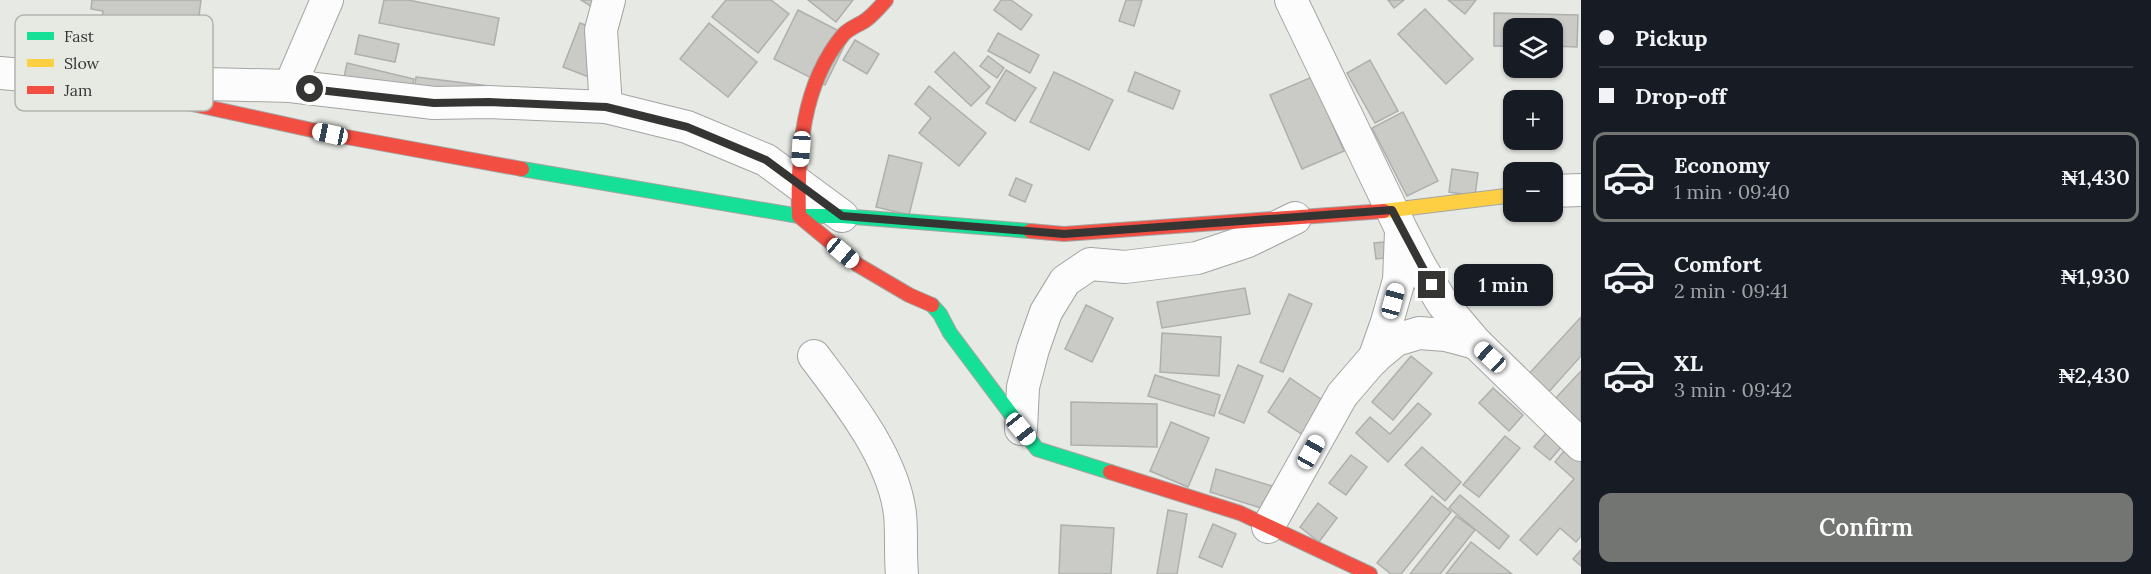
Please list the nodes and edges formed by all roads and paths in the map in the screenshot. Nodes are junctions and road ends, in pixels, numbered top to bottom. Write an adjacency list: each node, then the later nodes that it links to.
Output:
1 (327, 0): 8 (street)
2 (609, 0): 9 (street)
3 (886, 0): 11 (street)
4 (1291, 0): 18 (street)
5 (0, 73): 6 (street)
6 (15, 74)
7 (213, 84): 8 (street)
8 (290, 86): 9 (street)
9 (606, 107): 11 (street)
10 (213, 108): 15 (street)
11 (798, 184): 15 (street); 16 (street)
12 (1581, 190): 13 (street)
13 (1563, 191)
14 (1503, 197): 18 (street)
15 (799, 216): 16 (street); 22 (street)
16 (842, 216): 17 (street)
17 (1296, 217): 18 (street); 22 (street)
18 (1397, 220): 19 (street); 21 (street)
19 (1476, 344): 21 (street); 23 (street)
20 (814, 356): 25 (street)
21 (1373, 359): 24 (street)
22 (1021, 429): 24 (street)
23 (1581, 445)
24 (1268, 527): 26 (street)
25 (902, 574)
26 (1370, 574)

